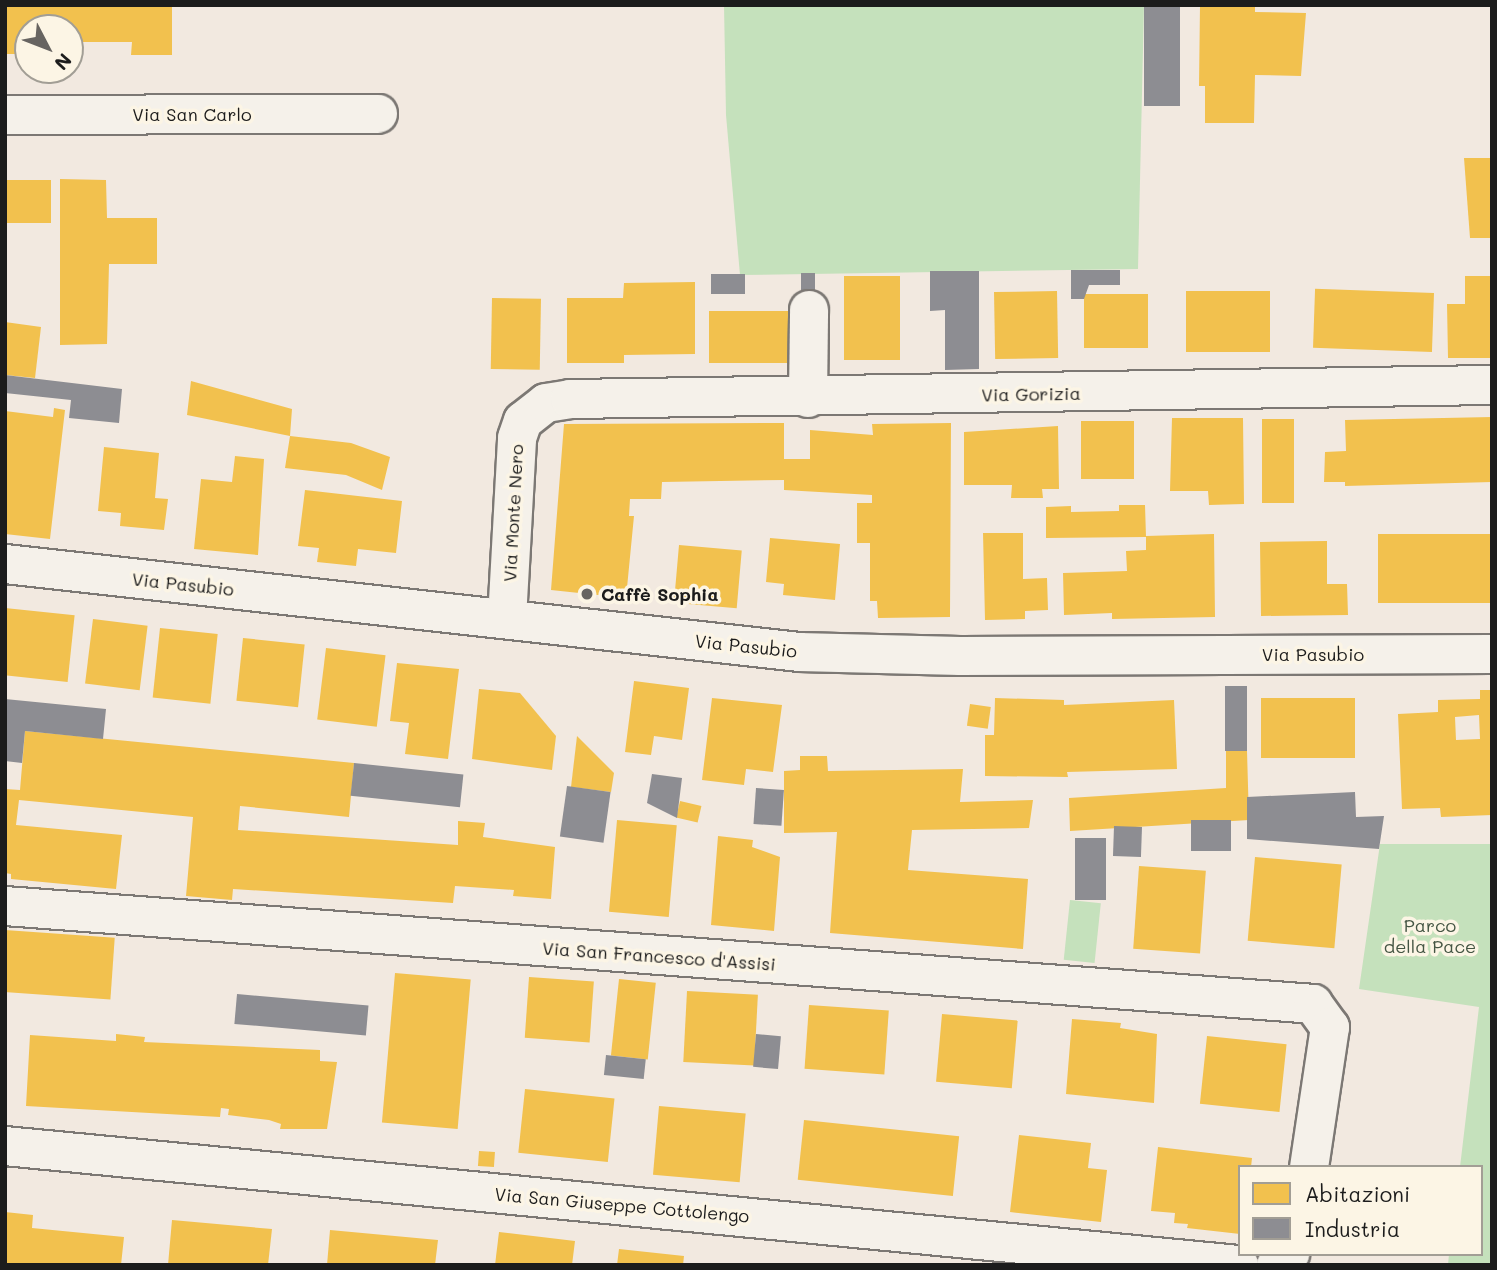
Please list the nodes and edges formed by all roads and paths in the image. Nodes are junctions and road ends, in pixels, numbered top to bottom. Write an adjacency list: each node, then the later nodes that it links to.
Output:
1 (378, 114): 2 (street, Via San Carlo)
2 (5, 115)
3 (809, 310): 5 (street)
4 (1492, 385): 5 (street, Via Gorizia)
5 (808, 398): 6 (street, Via Gorizia)
6 (570, 399): 8 (street, Via Monte Nero)
7 (5, 564): 8 (street, Via Pasubio)
8 (507, 619): 9 (street, Via Pasubio)
9 (1492, 654)
10 (5, 906): 12 (street, Via San Francesco d'Assisi)
11 (5, 1146): 13 (street, Via San Giuseppe Cottolengo)
12 (1309, 1165)
13 (1240, 1265)

